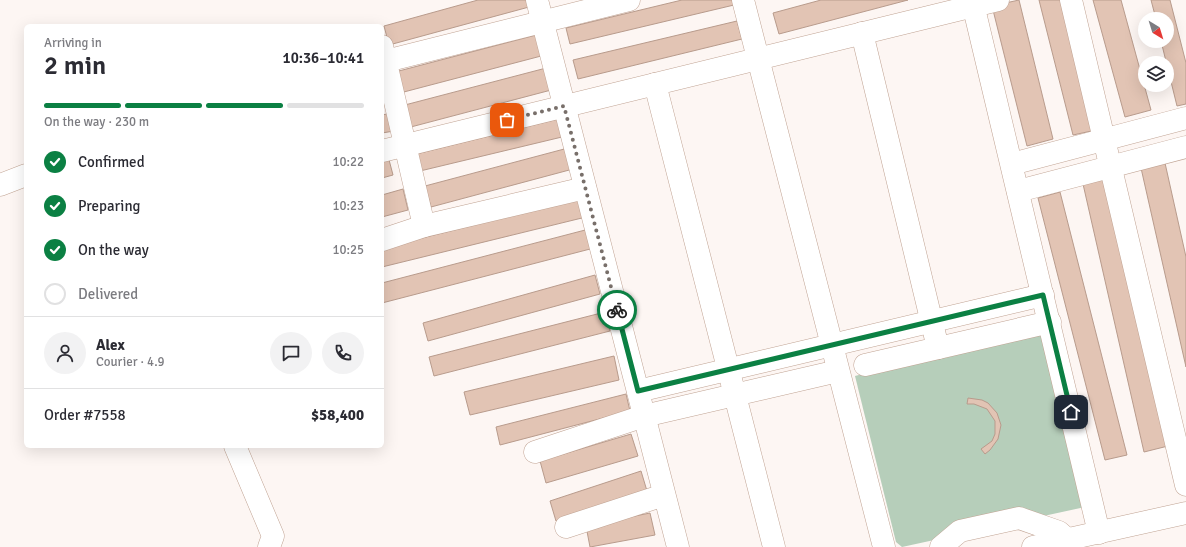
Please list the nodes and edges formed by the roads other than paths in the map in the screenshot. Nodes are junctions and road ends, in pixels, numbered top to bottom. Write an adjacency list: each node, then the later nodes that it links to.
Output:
1 (537, 0): 7 (street)
2 (629, 0): 7 (street)
3 (743, 0): 10 (street)
4 (998, 0): 6 (street)
5 (1070, 0): 15 (street)
6 (973, 3): 8 (street); 19 (street)
7 (543, 21): 9 (street); 13 (street)
8 (862, 33): 10 (street); 28 (street)
9 (384, 57)
10 (758, 59): 12 (street); 30 (street)
11 (384, 61): 16 (street)
12 (655, 84): 13 (street); 33 (street)
13 (564, 106): 16 (street); 23 (street)
14 (1186, 118): 15 (street)
15 (1104, 139): 19 (street); 20 (street)
16 (405, 145): 18 (street); 25 (street)
17 (1186, 147): 20 (street)
18 (384, 150)
19 (1012, 164): 24 (street)
20 (1111, 167): 24 (street); 40 (street)
21 (24, 176): 22 (street)
22 (0, 185)
23 (586, 188): 25 (street); 35 (street)
24 (1018, 191): 27 (street)
25 (424, 226): 26 (street)
26 (384, 239)
27 (1043, 295): 28 (street); 29 (street)
28 (933, 321): 30 (street); 31 (street)
29 (1050, 322): 31 (street); 44 (street)
30 (831, 345): 33 (street); 34 (street)
31 (938, 348): 32 (street)
32 (865, 365)
33 (729, 370): 35 (street); 36 (street)
34 (838, 371): 36 (street); 49 (street)
35 (638, 391): 37 (street)
36 (735, 395): 37 (street); 48 (street)
37 (644, 416): 39 (street); 41 (street)
38 (236, 448): 46 (street)
39 (535, 452)
40 (1186, 485)
41 (664, 495): 43 (street); 47 (street)
42 (1186, 513): 44 (street)
43 (566, 527)
44 (1099, 533): 45 (street)
45 (1068, 540): 50 (street); 51 (street)
46 (268, 547)
47 (678, 547)
48 (774, 547)
49 (884, 547)
50 (940, 547)
51 (1033, 547)

